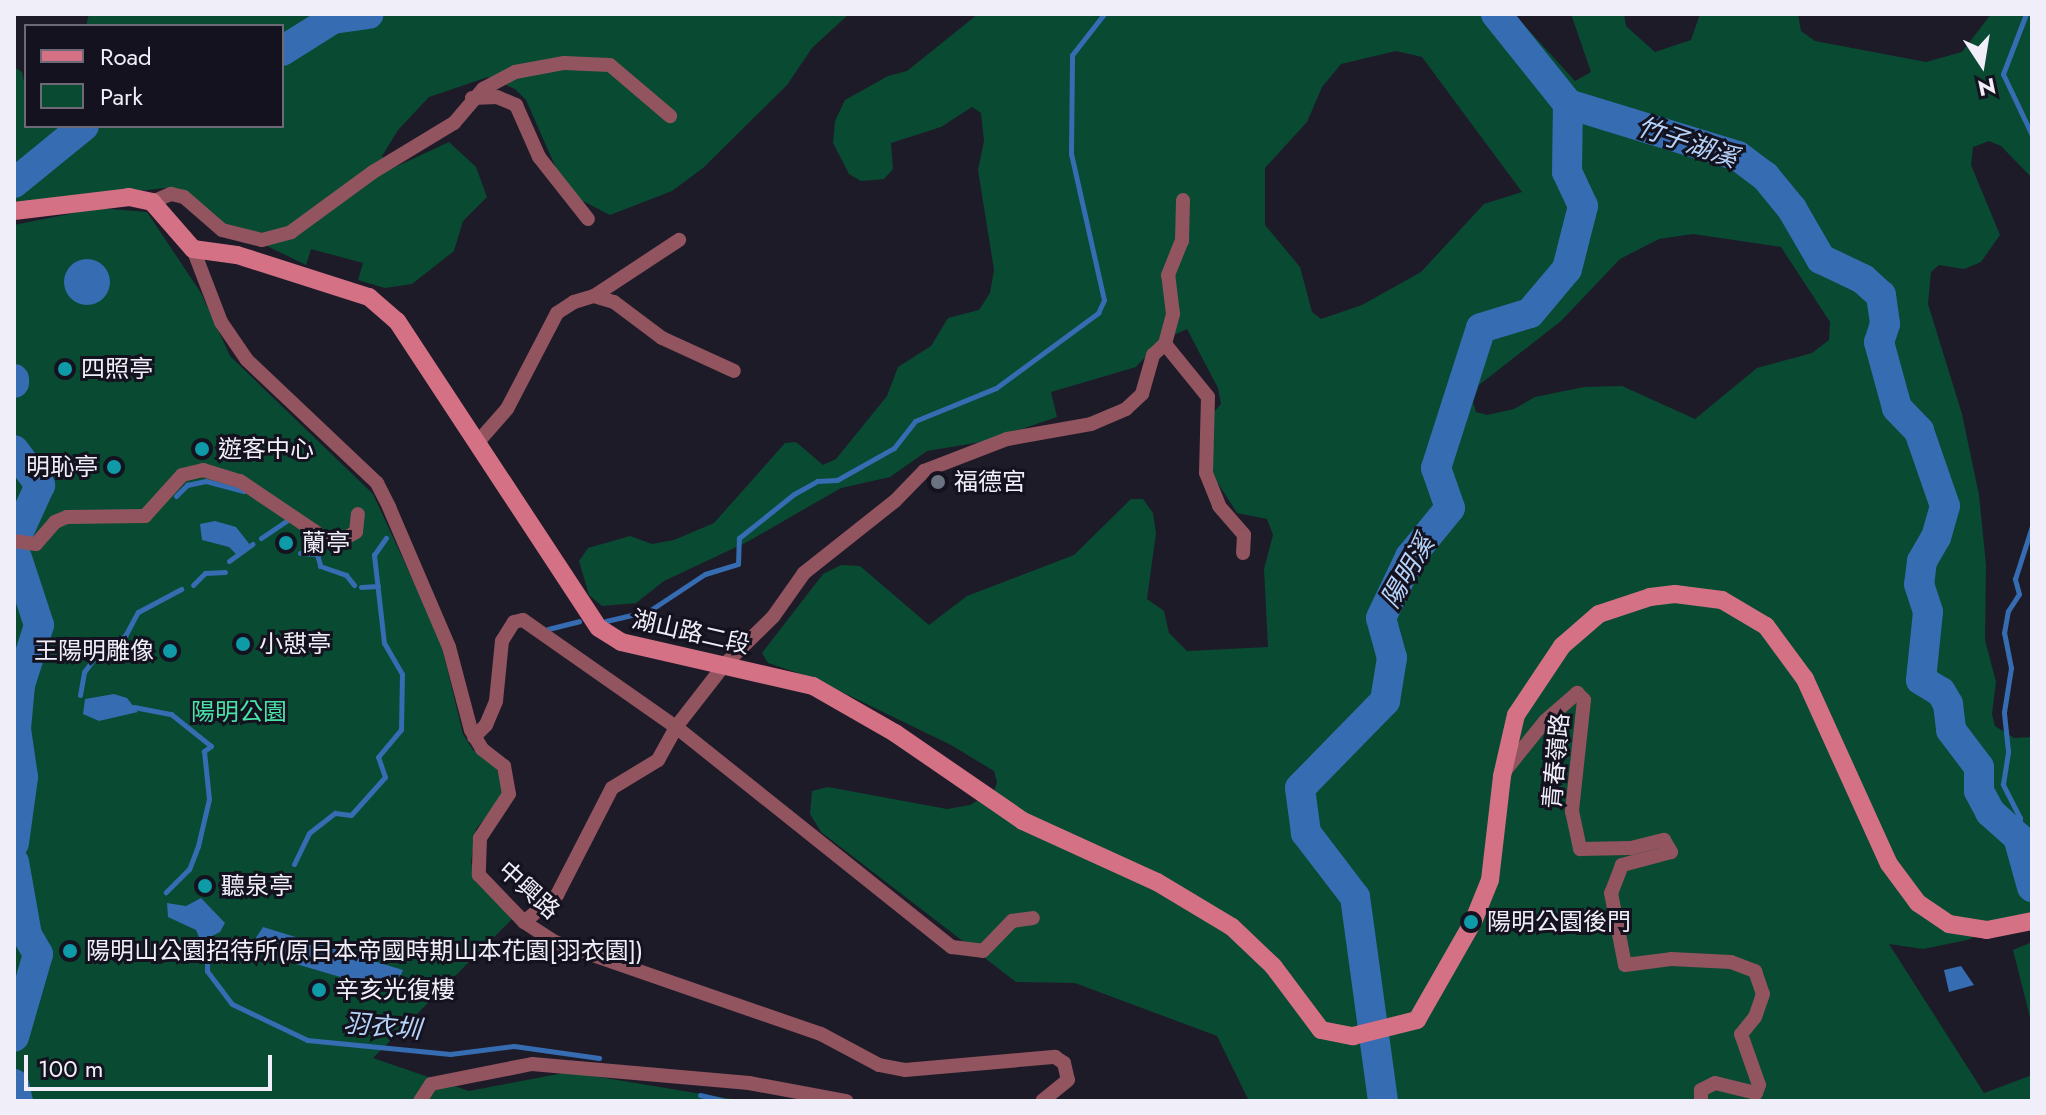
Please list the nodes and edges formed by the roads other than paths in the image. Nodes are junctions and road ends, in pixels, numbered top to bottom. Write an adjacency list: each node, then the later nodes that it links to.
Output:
1 (472, 98): 2 (street); 4 (street); 6 (street)
2 (670, 116)
3 (1183, 200): 10 (street)
4 (152, 202): 5 (street); 8 (street)
5 (14, 211)
6 (588, 219)
7 (679, 240): 9 (street)
8 (193, 249): 12 (street, 湖山路二段); 18 (street, 中興路)
9 (594, 296): 11 (street); 12 (street)
10 (1165, 344): 15 (street); 16 (street)
11 (734, 371)
12 (477, 443): 16 (street, 湖山路二段)
13 (358, 514): 14 (street)
14 (14, 541)
15 (1243, 553)
16 (725, 664): 17 (street); 19 (street, 湖山路二段)
17 (676, 727): 18 (street); 20 (street); 22 (street)
18 (474, 737): 22 (street, 中興路)
19 (1502, 776): 21 (street); 26 (street, 青春嶺路)
20 (1033, 918)
21 (2032, 921)
22 (524, 922): 25 (street, 中興路)
23 (420, 1101): 24 (street)
24 (846, 1101)
25 (1042, 1101)
26 (1701, 1101)

